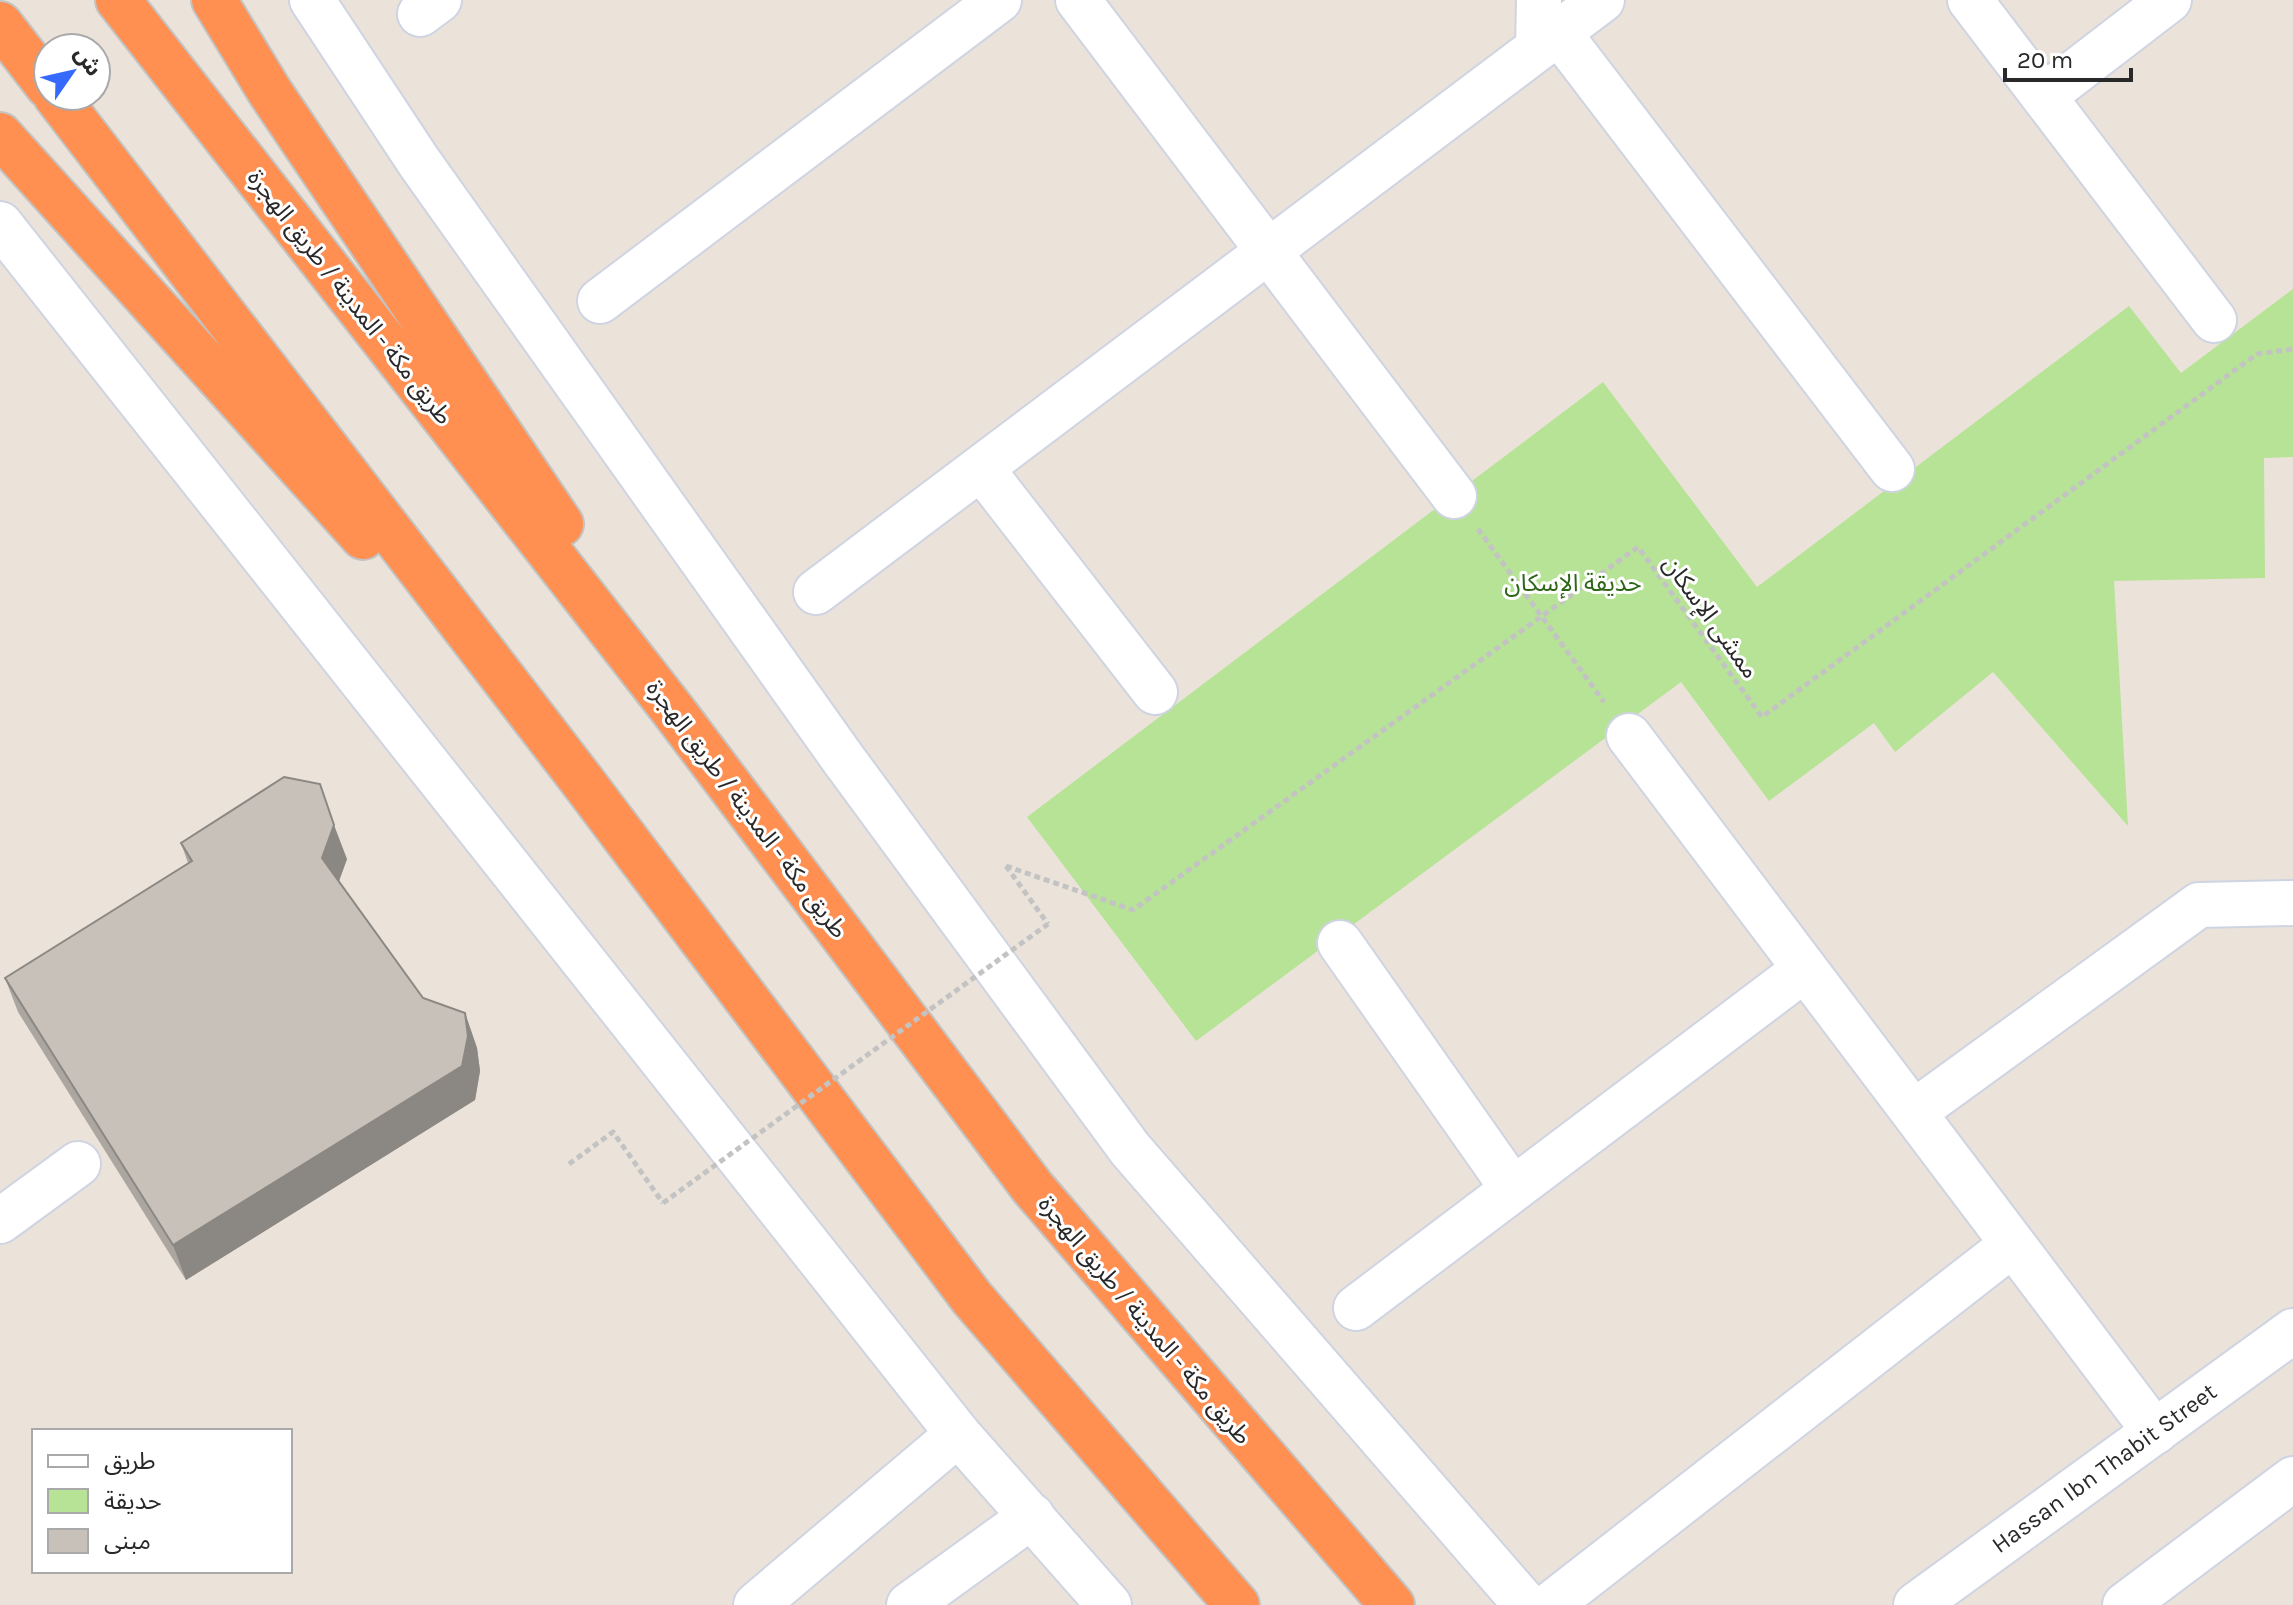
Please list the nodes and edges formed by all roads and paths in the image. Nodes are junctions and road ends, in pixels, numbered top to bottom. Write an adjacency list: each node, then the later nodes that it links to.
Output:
1 (118, 0): 30 (highway, طريق مكة - المدينة / طريق الهجرة)
2 (214, 0): 30 (highway)
3 (312, 0): 51 (street)
4 (999, 0): 19 (street)
5 (1078, 0): 16 (street)
6 (1602, 0): 10 (street)
7 (1970, 0): 12 (street)
8 (2169, 0): 12 (street)
9 (0, 24): 11 (highway)
10 (1545, 27): 16 (street); 23 (street)
11 (32, 65)
12 (2044, 96): 20 (street)
13 (68, 112): 29 (highway)
14 (0, 135): 29 (highway)
15 (0, 224): 18 (street)
16 (1269, 251): 22 (street); 24 (street)
17 (0, 255): 18 (street)
18 (57, 297): 43 (street)
19 (600, 301)
20 (2214, 320)
21 (2293, 349): 26 (path, ممشى الإسكان)
22 (981, 468): 25 (street); 27 (street)
23 (1892, 469)
24 (1454, 496): 26 (path)
25 (816, 592)
26 (1542, 616): 28 (path); 36 (path, ممشى الإسكان, bridge)
27 (1155, 692)
28 (1629, 736): 33 (street)
29 (580, 778): 49 (highway)
30 (797, 874): 50 (highway, طريق مكة - المدينة / طريق الهجرة)
31 (2293, 903): 34 (street)
32 (1340, 943): 37 (street)
33 (1805, 969): 34 (street); 37 (street)
34 (1914, 1112): 39 (street)
35 (78, 1164): 38 (street)
36 (569, 1164)
37 (1513, 1189): 40 (street)
38 (0, 1221)
39 (2013, 1244): 42 (street); 52 (street)
40 (1356, 1308)
41 (2293, 1331): 42 (street, Hassan Ibn Thabit Street)
42 (2155, 1432): 53 (street, Hassan Ibn Thabit Street)
43 (958, 1434): 45 (street); 46 (street)
44 (2293, 1479): 54 (street)
45 (1032, 1516): 47 (street); 48 (street)
46 (756, 1605)
47 (909, 1605)
48 (1109, 1605)
49 (1237, 1605)
50 (1392, 1605)
51 (1526, 1605)
52 (1550, 1605)
53 (1916, 1605)
54 (2125, 1605)

